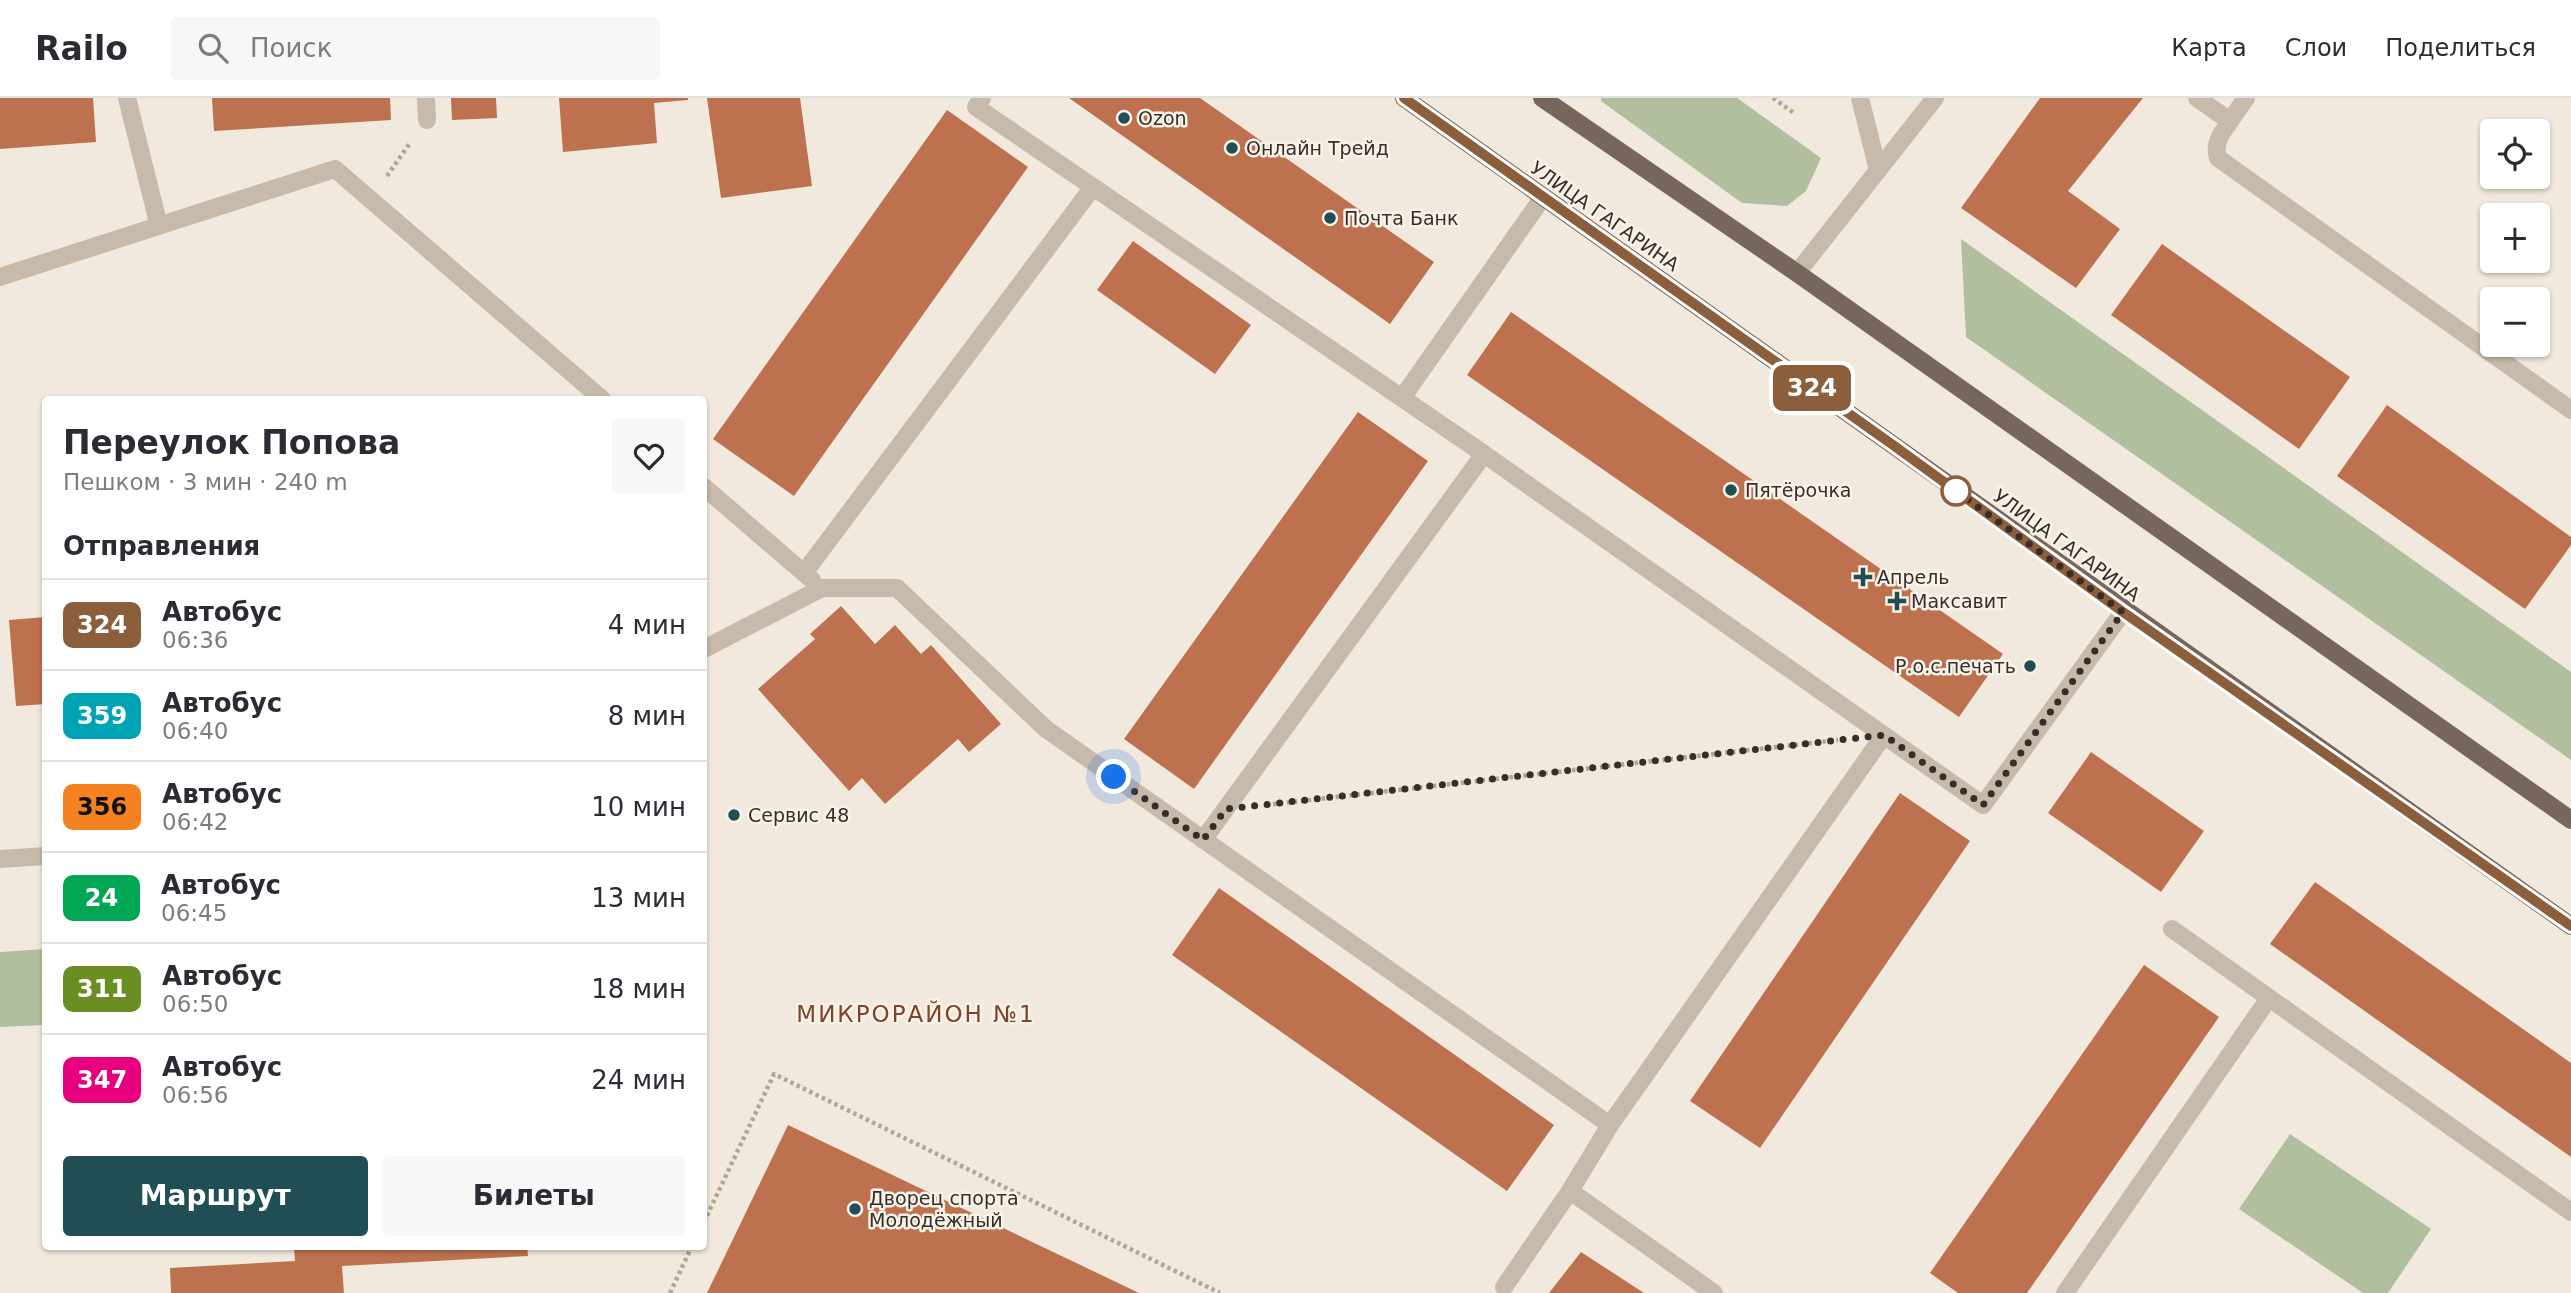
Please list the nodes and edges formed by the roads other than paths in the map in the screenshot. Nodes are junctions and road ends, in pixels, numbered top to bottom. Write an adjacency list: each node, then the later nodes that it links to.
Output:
1 (127, 98): 15 (street)
2 (426, 98): 10 (street)
3 (982, 98): 13 (street)
4 (1404, 98): 14 (main road, УЛИЦА ГАГАРИНА)
5 (1860, 98): 12 (street)
6 (1935, 98): 12 (street)
7 (2197, 98): 11 (street)
8 (2246, 98): 11 (street)
9 (1553, 101): 16 (main road)
10 (427, 120)
11 (2230, 121): 20 (street)
12 (1878, 170): 16 (street)
13 (1093, 187): 19 (street); 23 (street)
14 (1543, 197): 19 (street); 25 (main road, УЛИЦА ГАГАРИНА)
15 (159, 226): 17 (street); 18 (street)
16 (1797, 273): 28 (main road)
17 (0, 277)
18 (599, 396)
19 (1402, 398): 21 (street)
20 (2571, 410)
21 (1483, 454): 27 (street); 29 (street)
22 (707, 490): 23 (street)
23 (804, 573): 24 (street)
24 (822, 588): 26 (street); 29 (street)
25 (2123, 612): 27 (street); 32 (main road, УЛИЦА ГАГАРИНА)
26 (707, 647)
27 (1884, 735): 35 (street)
28 (2571, 820)
29 (1203, 840): 35 (street)
30 (42, 856): 31 (street)
31 (0, 859)
32 (2571, 926)
33 (2172, 929): 34 (street)
34 (2269, 998): 37 (street); 40 (street)
35 (1610, 1125): 36 (street)
36 (1570, 1191): 38 (street); 39 (street)
37 (2571, 1212)
38 (1504, 1287)
39 (1714, 1293)
40 (2065, 1293)

